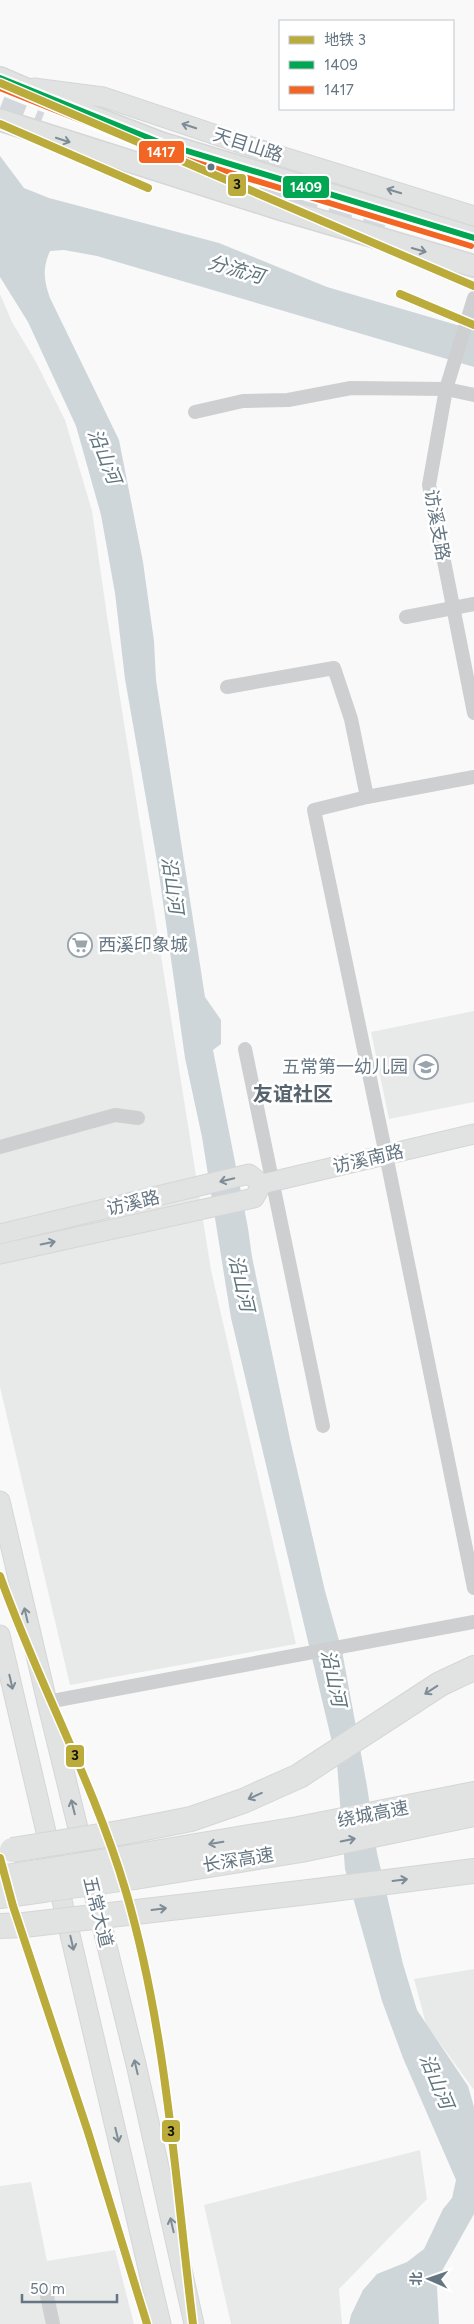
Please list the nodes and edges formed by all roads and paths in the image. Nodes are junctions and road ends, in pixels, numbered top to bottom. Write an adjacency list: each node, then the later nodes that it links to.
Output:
1 (0, 78): 2 (main road, 天目山路)
2 (20, 86): 4 (main road, 天目山路, one-way to 2); 5 (main road, 天目山路)
3 (0, 120): 6 (main road, one-way to 6)
4 (474, 216)
5 (474, 238)
6 (474, 266)
7 (471, 304): 8 (street, 访溪支路)
8 (446, 389): 9 (street); 10 (street); 12 (street, 访溪支路)
9 (474, 395)
10 (195, 412)
11 (474, 604): 12 (street)
12 (453, 608): 13 (street); 15 (street, 访溪支路)
13 (406, 617)
14 (227, 687): 17 (street)
15 (474, 712)
16 (474, 777): 17 (street)
17 (367, 797): 22 (street)
18 (245, 1049): 23 (street)
19 (138, 1118): 21 (street)
20 (474, 1134): 22 (main road, 访溪南路)
21 (0, 1147)
22 (386, 1155): 23 (main road, 访溪南路); 28 (street)
23 (259, 1184): 24 (main road, 访溪路, one-way to 24); 25 (main road, one-way to 23); 26 (street)
24 (0, 1234)
25 (0, 1254)
26 (323, 1426)
27 (0, 1501): 32 (main road, 五常大道, one-way to 27)
28 (474, 1588)
29 (474, 1622): 32 (street)
30 (0, 1635): 44 (main road, 五常大道, one-way to 44)
31 (474, 1668): 36 (highway, one-way to 36, bridge)
32 (47, 1702): 45 (main road, 五常大道, one-way to 32)
33 (474, 1794): 34 (highway)
34 (463, 1812): 35 (highway, 绕城高速)
35 (300, 1839): 39 (highway, 长深高速, bridge)
36 (6, 1851)
37 (474, 1871): 41 (highway, one-way to 37, bridge)
38 (0, 1878): 39 (highway, 长深高速)
39 (41, 1881): 40 (highway, 长深高速)
40 (0, 1896)
41 (0, 1926)
42 (47, 2296): 43 (street)
43 (53, 2324)
44 (161, 2324)
45 (194, 2324)

